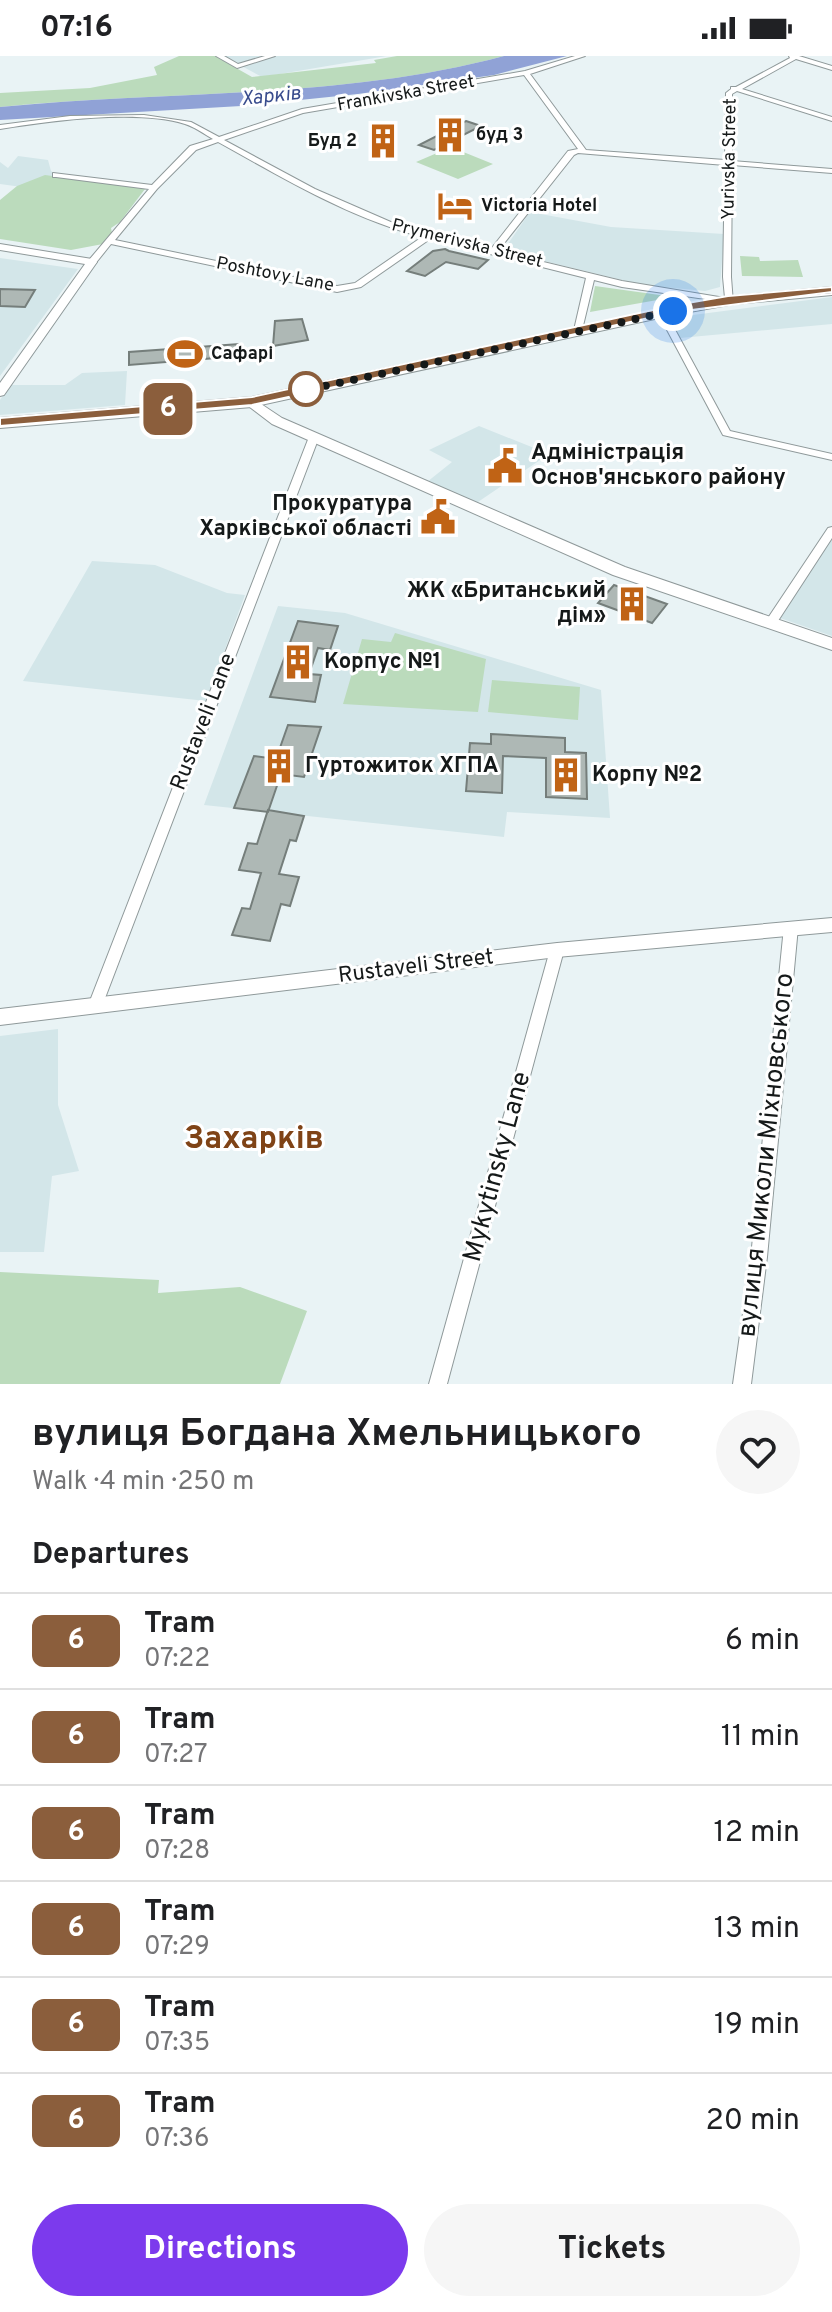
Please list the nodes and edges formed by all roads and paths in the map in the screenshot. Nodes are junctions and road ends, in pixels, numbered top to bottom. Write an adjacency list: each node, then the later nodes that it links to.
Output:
1 (219, 56): 2 (street)
2 (272, 56)
3 (582, 56): 6 (street, Frankivska Street)
4 (794, 56): 5 (street); 7 (street, Yurivska Street)
5 (832, 68)
6 (526, 73): 10 (street, Frankivska Street); 11 (street)
7 (733, 88): 8 (street); 12 (street, Yurivska Street)
8 (832, 119)
9 (0, 127): 10 (street, Prymerivska Street)
10 (220, 140): 15 (street, Frankivska Street); 16 (street, Prymerivska Street)
11 (583, 151): 12 (street); 19 (street)
12 (728, 162): 13 (street); 23 (street, Yurivska Street)
13 (832, 171)
14 (56, 175): 15 (street)
15 (154, 187): 17 (street, Frankivska Street)
16 (428, 236): 17 (street, Poshtovy Lane); 19 (street, Prymerivska Street)
17 (109, 241): 20 (street, Frankivska Street)
18 (0, 247): 20 (street)
19 (493, 251): 21 (street, Prymerivska Street)
20 (92, 262): 26 (street)
21 (591, 275): 23 (street, Prymerivska Street); 25 (street)
22 (832, 291): 23 (main road)
23 (730, 301): 24 (main road)
24 (662, 313): 25 (main road); 30 (street)
25 (578, 330): 27 (main road)
26 (0, 392)
27 (252, 402): 28 (main road); 29 (main road)
28 (0, 423)
29 (314, 437): 32 (main road); 37 (street, Rustaveli Lane)
30 (832, 457)
31 (832, 530): 32 (street)
32 (770, 624): 33 (main road)
33 (832, 644)
34 (832, 925): 35 (street, Rustaveli Street)
35 (791, 927): 36 (street, Rustaveli Street); 40 (street, вулиця Миколи Міхновського)
36 (557, 950): 37 (street, Rustaveli Street); 39 (street, Mykytinsky Lane)
37 (95, 1006): 38 (street, Rustaveli Street)
38 (0, 1017)
39 (438, 1384)
40 (742, 1384)

